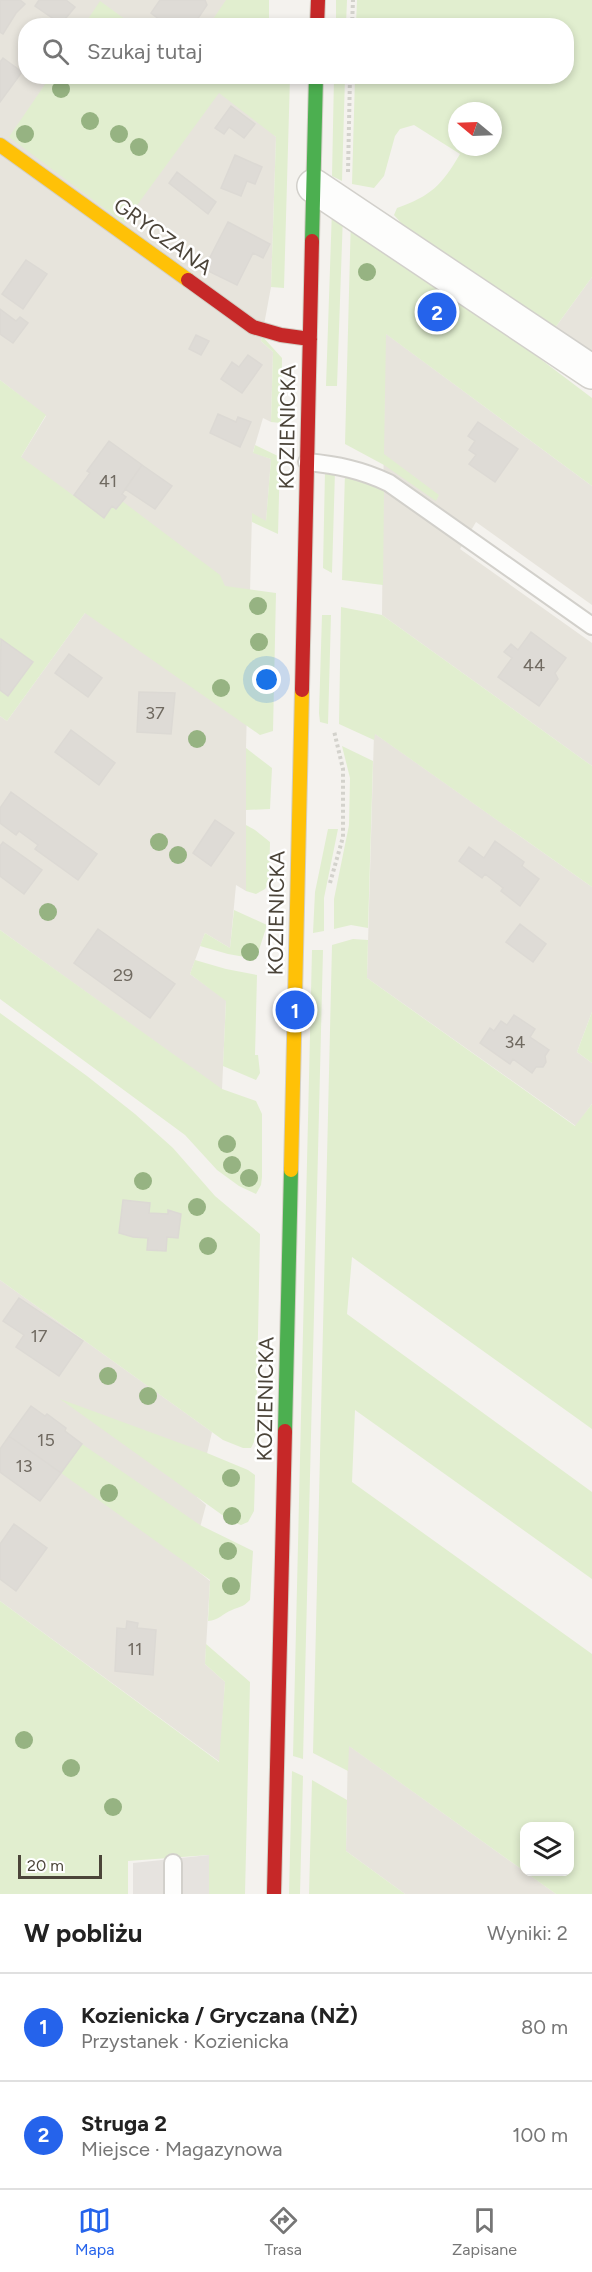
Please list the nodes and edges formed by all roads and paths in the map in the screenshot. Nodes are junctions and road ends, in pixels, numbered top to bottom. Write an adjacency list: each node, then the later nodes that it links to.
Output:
1 (318, 0): 3 (main road)
2 (352, 0): 4 (path)
3 (318, 18)
4 (352, 18)
5 (316, 84): 7 (main road, KOZIENICKA)
6 (0, 145): 8 (main road, GRYCZANA)
7 (314, 186): 8 (main road, KOZIENICKA); 9 (street)
8 (310, 339): 10 (main road, KOZIENICKA)
9 (592, 372)
10 (307, 462): 11 (lane); 14 (main road, KOZIENICKA)
11 (592, 626)
12 (173, 1863): 13 (lane)
13 (173, 1894)
14 (274, 1894)

